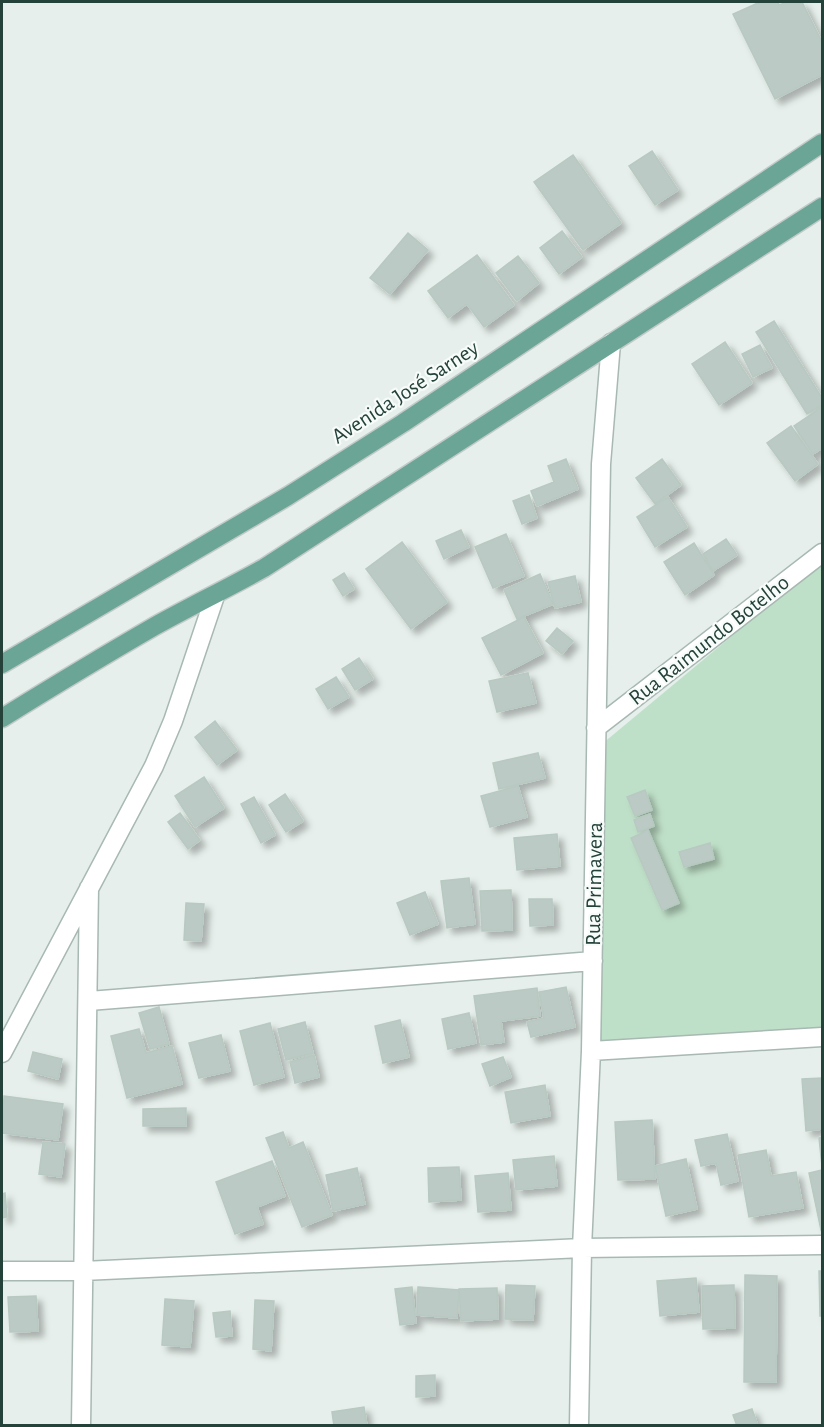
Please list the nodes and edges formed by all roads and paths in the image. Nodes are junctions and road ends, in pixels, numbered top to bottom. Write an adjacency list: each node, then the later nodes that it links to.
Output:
1 (822, 143): 6 (main road, Avenida José Sarney)
2 (822, 207): 3 (main road)
3 (611, 343): 5 (main road); 8 (street, Rua Primavera)
4 (822, 553): 8 (street, Rua Raimundo Botelho)
5 (215, 596): 7 (main road); 9 (street)
6 (2, 664)
7 (2, 718)
8 (596, 728): 10 (street, Rua Primavera)
9 (89, 888): 11 (street); 14 (street)
10 (592, 961): 11 (street); 13 (street, Rua Primavera)
11 (89, 1001): 17 (street)
12 (822, 1037): 13 (street)
13 (591, 1051): 16 (street, Rua Primavera)
14 (2, 1053)
15 (822, 1245): 16 (street)
16 (582, 1248): 17 (street); 20 (street, Rua Primavera)
17 (83, 1271): 18 (street); 19 (street)
18 (2, 1272)
19 (81, 1425)
20 (579, 1425)

